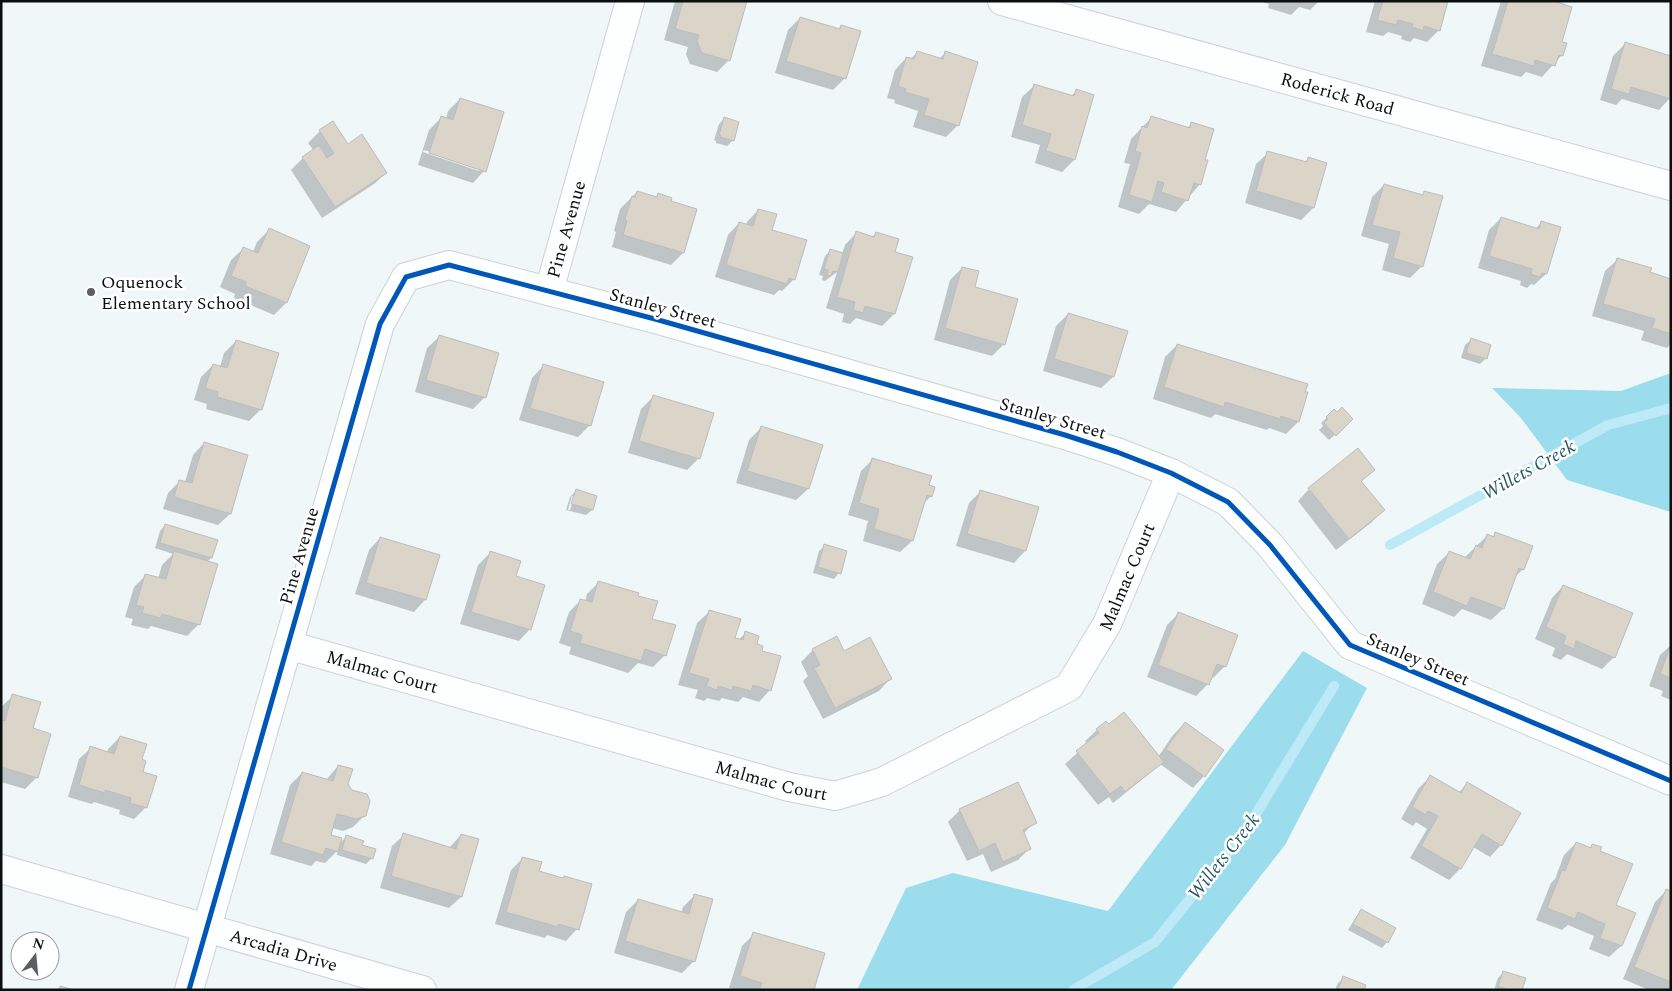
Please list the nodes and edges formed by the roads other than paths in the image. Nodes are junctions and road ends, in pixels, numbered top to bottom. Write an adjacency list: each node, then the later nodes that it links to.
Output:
1 (630, 1): 4 (street, Pine Avenue)
2 (1002, 1): 3 (street, Roderick Road)
3 (1671, 186)
4 (548, 291): 5 (street, Stanley Street); 6 (street, Pine Avenue)
5 (1171, 473): 6 (street, Malmac Court); 7 (street, Stanley Street)
6 (288, 645): 9 (street, Pine Avenue)
7 (1671, 780)
8 (1, 869): 9 (street, Arcadia Drive)
9 (207, 929): 10 (street, Pine Avenue); 11 (street, Arcadia Drive)
10 (189, 990)
11 (422, 990)

